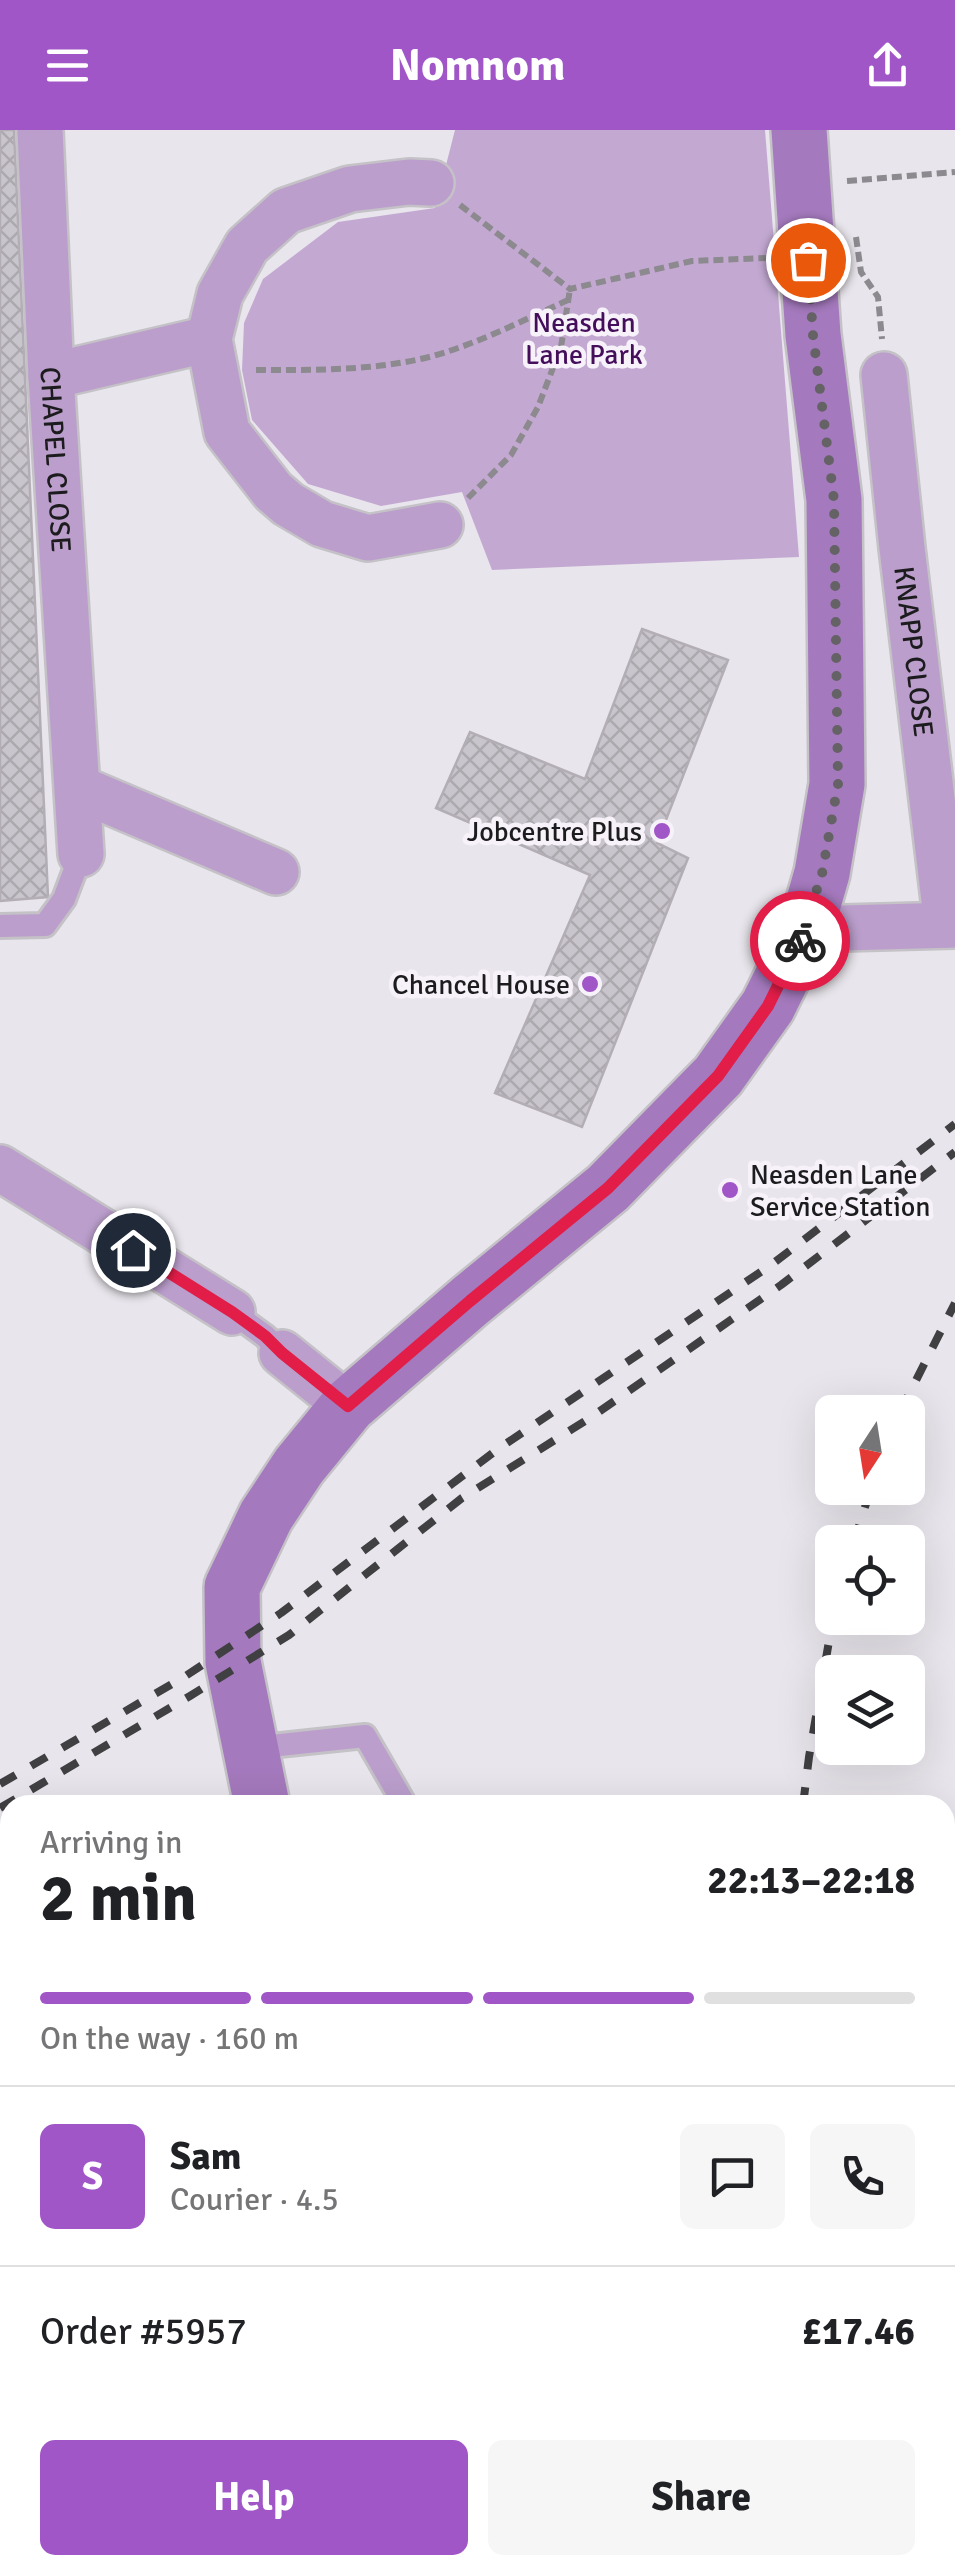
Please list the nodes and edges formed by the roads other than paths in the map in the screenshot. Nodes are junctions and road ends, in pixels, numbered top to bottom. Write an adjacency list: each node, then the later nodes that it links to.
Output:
1 (40, 130): 6 (street, CHAPEL CLOSE)
2 (799, 130): 13 (main road)
3 (430, 184): 4 (street)
4 (212, 355): 6 (street); 7 (street)
5 (884, 375): 11 (street, KNAPP CLOSE)
6 (51, 376): 8 (street, CHAPEL CLOSE)
7 (440, 525)
8 (78, 788): 9 (street, CHAPEL CLOSE); 10 (street)
9 (81, 854): 12 (lane)
10 (276, 872)
11 (951, 925): 13 (street)
12 (0, 926)
13 (806, 929): 17 (main road)
14 (0, 1168): 15 (street)
15 (232, 1312): 16 (lane)
16 (282, 1353): 17 (street)
17 (348, 1406): 18 (main road)
18 (252, 1748): 19 (main road); 20 (lane)
19 (260, 1795)
20 (398, 1795)

